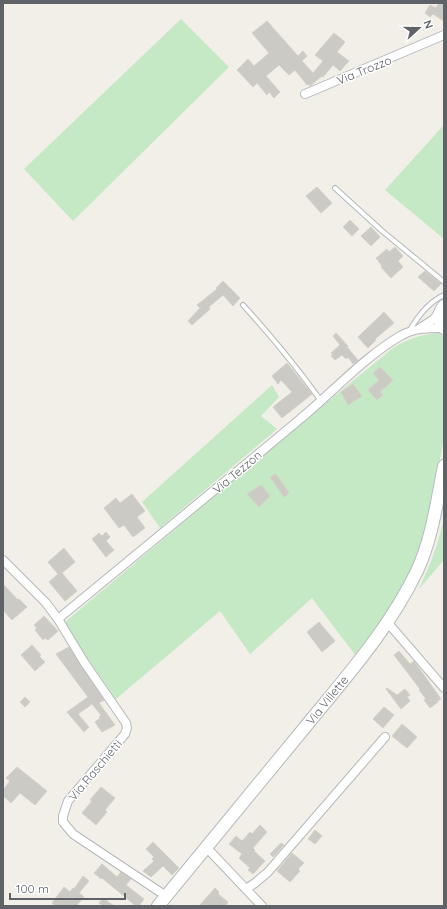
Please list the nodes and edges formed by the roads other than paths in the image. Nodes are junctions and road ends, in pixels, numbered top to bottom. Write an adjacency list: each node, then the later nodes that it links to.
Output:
1 (444, 35): 2 (street, Via Trozzo)
2 (305, 94)
3 (336, 188): 4 (lane)
4 (444, 282)
5 (444, 295): 9 (lane)
6 (243, 305): 10 (lane)
7 (442, 308): 8 (street); 9 (street, Via Tezzon)
8 (444, 328): 9 (street, Via Tezzon)
9 (413, 331): 10 (street, Via Tezzon)
10 (322, 402): 13 (street, Via Tezzon)
11 (444, 466): 14 (street, Via Villette)
12 (3, 560): 13 (street, Via Raschietti)
13 (58, 619): 19 (street, Via Raschietti)
14 (388, 623): 15 (street); 17 (street, Via Villette)
15 (444, 688)
16 (385, 737): 18 (street)
17 (206, 847): 18 (street); 19 (street, Via Villette)
18 (246, 889): 21 (street)
19 (166, 896): 20 (street, Via Villette)
20 (158, 906)
21 (262, 906)

